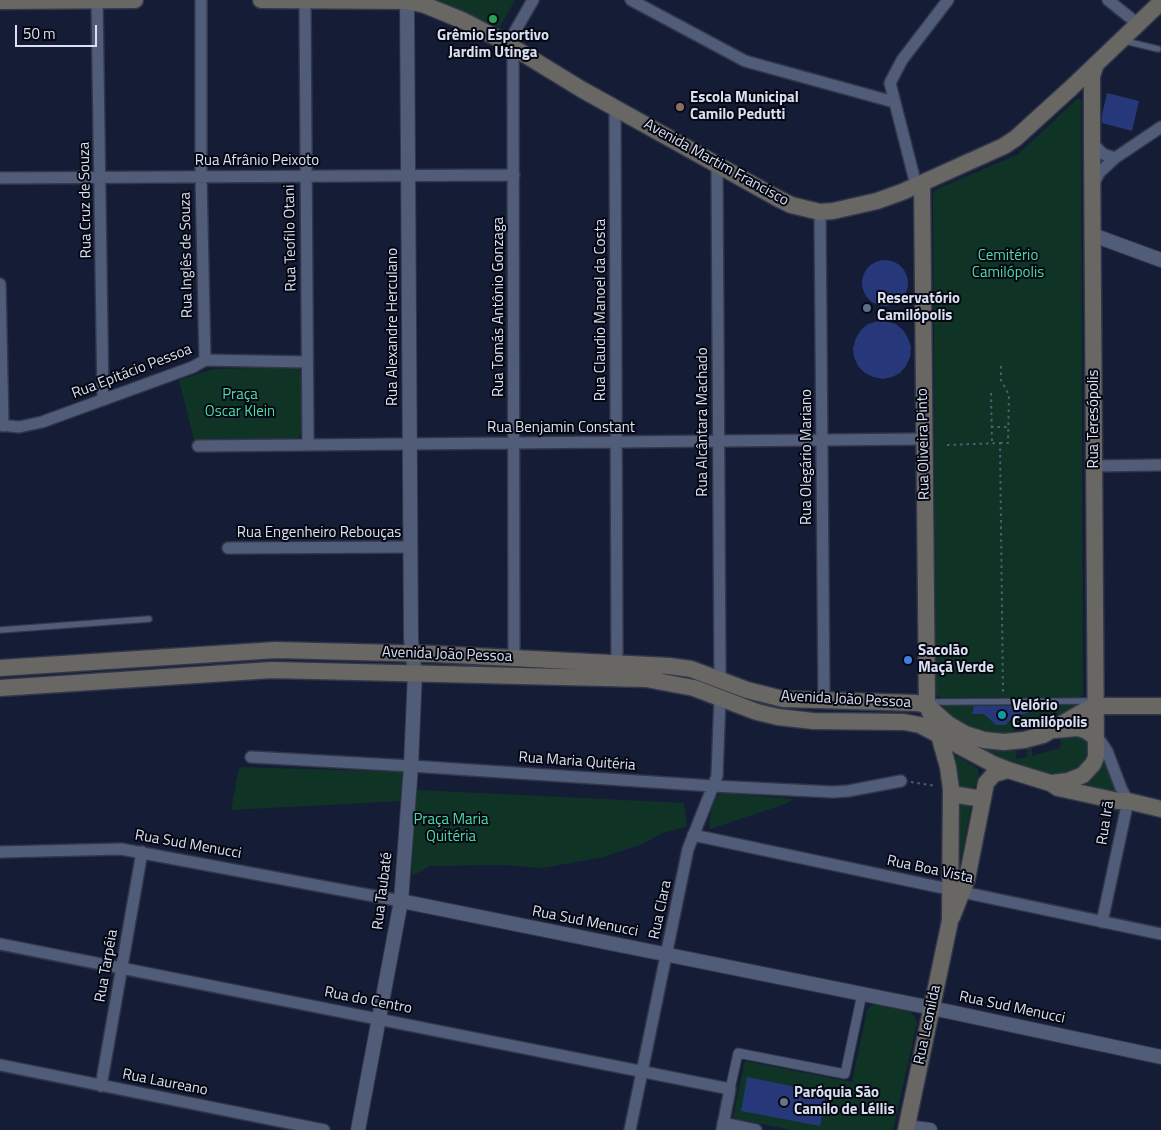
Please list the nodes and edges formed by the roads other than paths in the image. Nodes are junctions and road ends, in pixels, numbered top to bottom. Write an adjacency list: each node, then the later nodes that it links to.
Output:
1 (97, 0): 2 (main road); 9 (main road); 30 (street, Rua Cruz de Souza)
2 (135, 0)
3 (201, 0): 29 (street, Rua Inglês de Souza)
4 (261, 0): 10 (main road, Avenida Martim Francisco)
5 (533, 0): 15 (street, Rua Tomás Antônio Gonzaga)
6 (631, 0): 20 (street)
7 (948, 0): 20 (street)
8 (1108, 0): 13 (street)
9 (0, 1)
10 (305, 1): 11 (main road, Avenida Martim Francisco); 26 (street, Rua Teofilo Otani)
11 (413, 1): 15 (main road, Avenida Martim Francisco); 27 (street, Rua Alexandre Herculano)
12 (1161, 2): 13 (main road, Avenida Martim Francisco)
13 (1138, 24): 14 (main road, Avenida Martim Francisco)
14 (1120, 41): 16 (lane); 17 (main road, Avenida Martim Francisco)
15 (513, 46): 21 (main road, Avenida Martim Francisco); 28 (street, Rua Tomás Antônio Gonzaga)
16 (1158, 49)
17 (1096, 64): 18 (main road, Avenida Martim Francisco); 19 (main road, Rua Teresópolis)
18 (1071, 88): 19 (main road); 32 (main road, Avenida Martim Francisco)
19 (1092, 100): 23 (main road, Rua Teresópolis)
20 (894, 102): 32 (street)
21 (615, 108): 25 (main road, Avenida Martim Francisco); 45 (street, Rua Claudio Manoel da Costa)
22 (1161, 127): 24 (street)
23 (1092, 143): 24 (street); 33 (main road, Rua Teresópolis)
24 (1115, 158): 33 (street)
25 (717, 165): 34 (main road, Avenida Martim Francisco); 44 (street, Rua Alcântara Machado)
26 (306, 175): 27 (street, Rua Afrânio Peixoto); 29 (street, Rua Afrânio Peixoto); 39 (street, Rua Teofilo Otani)
27 (408, 175): 28 (street, Rua Afrânio Peixoto); 47 (street, Rua Alexandre Herculano)
28 (514, 175): 46 (street, Rua Tomás Antônio Gonzaga)
29 (201, 176): 30 (street, Rua Afrânio Peixoto); 38 (street, Rua Inglês de Souza)
30 (101, 177): 31 (street, Rua Afrânio Peixoto); 40 (street, Rua Cruz de Souza)
31 (0, 178)
32 (919, 184): 34 (main road, Avenida Martim Francisco); 42 (main road, Rua Oliveira Pinto)
33 (1092, 188): 35 (main road, Rua Teresópolis)
34 (820, 212): 43 (street, Rua Olegário Mariano)
35 (1093, 234): 36 (street); 51 (main road, Rua Teresópolis)
36 (1161, 260)
37 (0, 284): 41 (street)
38 (205, 360): 39 (street, Rua Epitácio Pessoa); 40 (street, Rua Epitácio Pessoa)
39 (307, 362): 48 (street, Rua Teofilo Otani)
40 (103, 400): 41 (street, Rua Epitácio Pessoa)
41 (1, 425)
42 (924, 439): 43 (street, Rua Benjamin Constant); 66 (main road, Rua Oliveira Pinto)
43 (822, 440): 44 (street, Rua Benjamin Constant); 64 (street, Rua Olegário Mariano)
44 (719, 441): 45 (street, Rua Benjamin Constant); 61 (street, Rua Alcântara Machado)
45 (616, 442): 46 (street, Rua Benjamin Constant); 58 (street, Rua Claudio Manoel da Costa)
46 (514, 443): 47 (street, Rua Benjamin Constant); 57 (street, Rua Tomás Antônio Gonzaga)
47 (410, 444): 48 (street, Rua Benjamin Constant); 52 (street, Rua Alexandre Herculano)
48 (308, 445): 49 (street, Rua Benjamin Constant)
49 (198, 446)
50 (1161, 465): 51 (street)
51 (1094, 466): 65 (main road, Rua Teresópolis)
52 (411, 547): 53 (street, Rua Engenheiro Rebouças); 56 (street, Rua Alexandre Herculano)
53 (228, 548)
54 (148, 618): 55 (lane)
55 (0, 630)
56 (412, 654): 57 (main road, Avenida João Pessoa); 59 (main road, Avenida João Pessoa); 60 (street, Rua Taubaté)
57 (514, 658): 58 (main road, Avenida João Pessoa)
58 (617, 662): 61 (main road, Avenida João Pessoa)
59 (0, 668)
60 (415, 672): 62 (main road, Avenida João Pessoa); 63 (main road, Avenida João Pessoa); 72 (street, Rua Taubaté)
61 (720, 679): 64 (main road, Avenida João Pessoa)
62 (0, 688)
63 (720, 697): 69 (main road, Avenida João Pessoa); 76 (street, Rua Clara)
64 (824, 701): 66 (main road, Avenida João Pessoa)
65 (1095, 703): 66 (lane); 67 (main road); 68 (main road); 70 (main road, Rua Teresópolis)
66 (926, 705): 68 (main road); 69 (main road, Avenida João Pessoa)
67 (1161, 706)
68 (1052, 730): 70 (main road)
69 (939, 735): 73 (main road); 77 (main road)
70 (1095, 737): 75 (main road, Rua Teresópolis); 79 (street, Rua Irã)
71 (251, 757): 72 (street, Rua Maria Quitéria)
72 (411, 766): 76 (street, Rua Maria Quitéria); 85 (street, Rua Taubaté)
73 (1008, 770): 75 (main road); 78 (main road)
74 (901, 781): 76 (street, Rua Maria Quitéria)
75 (1050, 783): 79 (main road)
76 (713, 786): 81 (street, Rua Clara)
77 (951, 791): 78 (main road); 84 (main road)
78 (983, 799): 84 (main road)
79 (1128, 801): 80 (main road); 86 (street, Rua Irã)
80 (1161, 809)
81 (693, 835): 84 (street, Rua Boa Vista); 89 (street, Rua Clara)
82 (0, 852): 83 (street, Rua Sud Menucci)
83 (142, 852): 85 (street, Rua Sud Menucci); 90 (street, Rua Tarpéia)
84 (956, 890): 86 (street, Rua Boa Vista); 92 (main road, Rua Leonilda)
85 (401, 902): 89 (street, Rua Sud Menucci); 93 (street, Rua Taubaté)
86 (1102, 922): 87 (street, Rua Boa Vista)
87 (1161, 934)
88 (0, 944): 90 (street, Rua do Centro)
89 (666, 954): 91 (street, Rua Sud Menucci); 96 (street, Rua Clara)
90 (122, 968): 93 (street, Rua do Centro); 97 (street, Rua Tarpéia)
91 (862, 994): 92 (street, Rua Sud Menucci); 98 (street)
92 (932, 1008): 94 (street, Rua Sud Menucci); 100 (main road, Rua Leonilda)
93 (379, 1019): 96 (street, Rua do Centro); 102 (street, Rua Taubaté)
94 (1161, 1057)
95 (0, 1065): 97 (street, Rua Laureano)
96 (642, 1072): 98 (street, Rua do Centro); 103 (street, Rua Clara)
97 (101, 1086): 101 (street, Rua Laureano)
98 (730, 1089): 99 (street)
99 (723, 1127): 104 (street)
100 (906, 1128): 105 (street)
101 (324, 1130)
102 (358, 1130)
103 (630, 1130)
104 (756, 1130)
105 (930, 1130)

